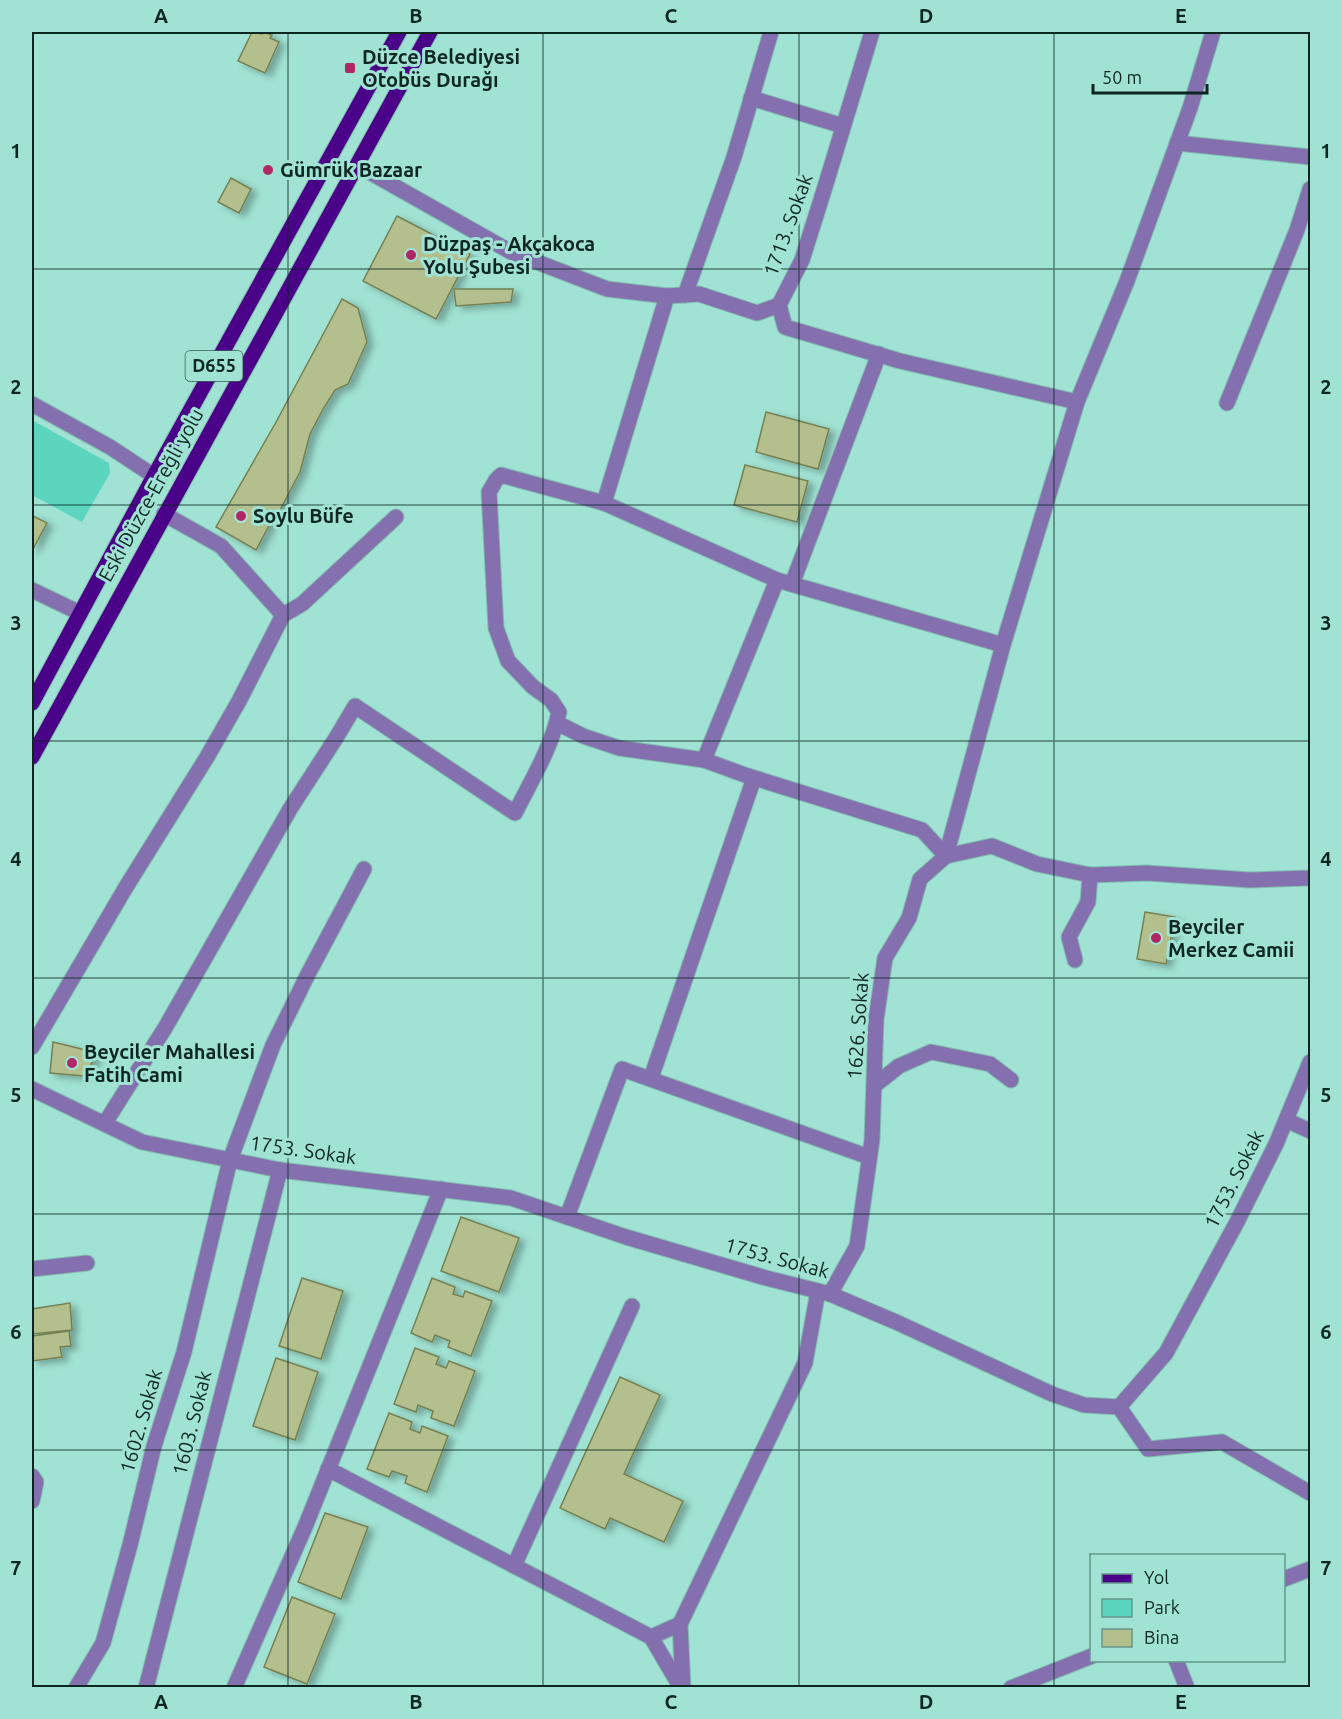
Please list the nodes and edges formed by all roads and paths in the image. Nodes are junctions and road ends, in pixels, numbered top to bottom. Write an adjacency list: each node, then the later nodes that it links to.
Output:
1 (399, 32): 19 (main road, Eski Düzce-Ereğli yolu / D655)
2 (430, 32): 10 (main road, Eski Düzce-Ereğli yolu)
3 (771, 32): 6 (street)
4 (872, 32): 7 (street, 1713. Sokak)
5 (1213, 32): 8 (street)
6 (751, 98): 7 (street); 12 (street)
7 (843, 126): 14 (street, 1713. Sokak)
8 (1177, 143): 9 (street); 16 (street)
9 (1311, 157)
10 (357, 165): 13 (street, 1713. Sokak); 21 (main road, Eski Düzce-Ereğli yolu)
11 (1311, 189): 17 (street)
12 (685, 295): 13 (street, 1713. Sokak); 14 (street, 1713. Sokak)
13 (667, 296): 20 (street)
14 (779, 305): 15 (street)
15 (879, 354): 16 (street); 24 (street)
16 (1077, 402): 28 (street)
17 (1227, 403)
18 (32, 404): 19 (street)
19 (154, 476): 26 (main road, Eski Düzce-Ereğli yolu / D655)
20 (604, 503): 23 (street); 30 (street)
21 (164, 514): 27 (street); 31 (main road, Eski Düzce-Ereğli yolu)
22 (396, 517): 27 (street)
23 (777, 580): 24 (street); 32 (street)
24 (792, 584): 28 (street)
25 (32, 590): 26 (street)
26 (80, 613): 29 (main road, Eski Düzce-Ereğli yolu / D655)
27 (283, 615): 39 (street)
28 (1003, 645): 34 (street)
29 (32, 703)
30 (557, 723): 32 (street); 46 (street)
31 (32, 758)
32 (704, 760): 33 (street)
33 (754, 778): 34 (street); 41 (street)
34 (946, 856): 36 (street, 1626. Sokak); 43 (street, 1626. Sokak)
35 (364, 869): 49 (street, 1602. Sokak)
36 (1090, 875): 37 (street, 1626. Sokak); 38 (street)
37 (1311, 878)
38 (1075, 960)
39 (32, 1047)
40 (1311, 1062): 45 (street, 1753. Sokak)
41 (651, 1078): 48 (street); 52 (street)
42 (1011, 1080): 43 (street)
43 (875, 1084): 48 (street, 1626. Sokak)
44 (32, 1089): 46 (street, 1753. Sokak)
45 (1286, 1120): 47 (street); 57 (street, 1753. Sokak)
46 (105, 1124): 49 (street, 1753. Sokak)
47 (1311, 1131)
48 (869, 1157): 55 (street, 1626. Sokak)
49 (230, 1160): 50 (street, 1753. Sokak); 69 (street, 1602. Sokak)
50 (280, 1170): 51 (street, 1753. Sokak); 70 (street, 1603. Sokak)
51 (441, 1189): 52 (street, 1753. Sokak); 58 (street)
52 (567, 1217): 55 (street, 1753. Sokak)
53 (87, 1263): 54 (street)
54 (32, 1269)
55 (824, 1293): 57 (street, 1753. Sokak); 65 (street, 1626. Sokak)
56 (632, 1306): 62 (street)
57 (1119, 1407): 60 (street)
58 (328, 1470): 62 (street); 71 (street)
59 (32, 1476): 61 (street)
60 (1311, 1493)
61 (32, 1501)
62 (514, 1566): 66 (street)
63 (1311, 1569): 64 (street)
64 (1285, 1579)
65 (680, 1624): 66 (street); 72 (street)
66 (651, 1637): 72 (street)
67 (1090, 1657): 73 (street)
68 (1177, 1662): 74 (street)
69 (76, 1688)
70 (146, 1688)
71 (234, 1688)
72 (682, 1688)
73 (1011, 1688)
74 (1187, 1688)

